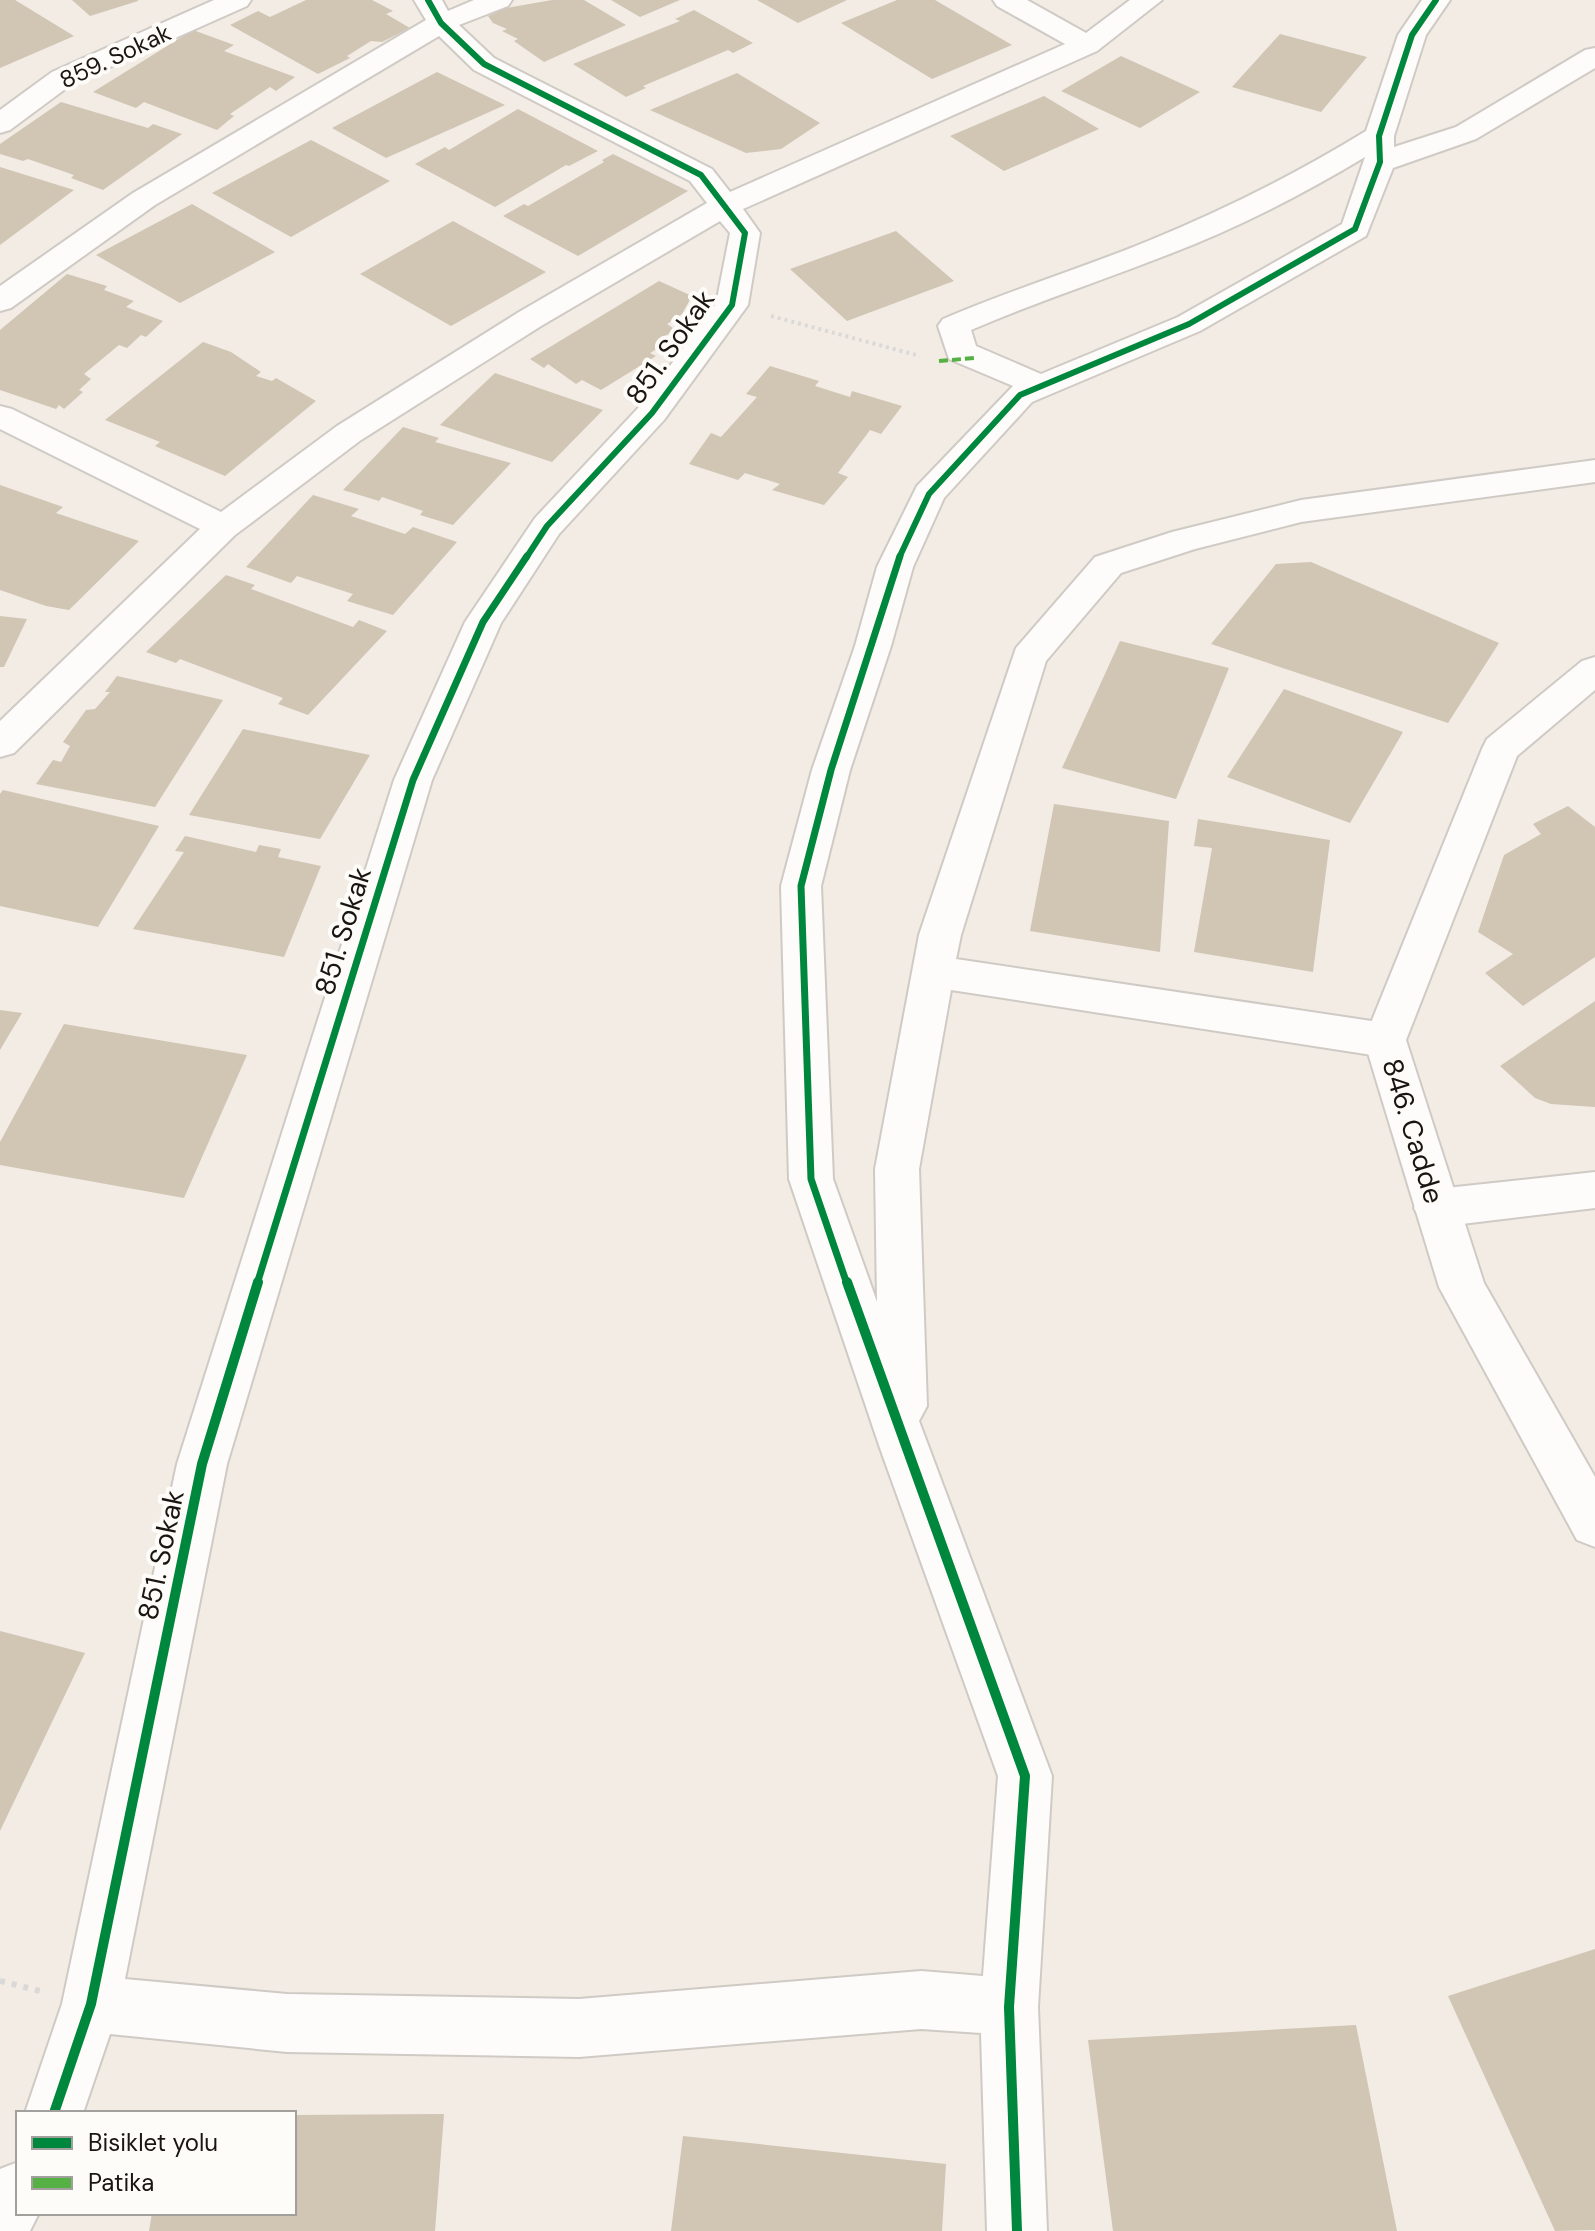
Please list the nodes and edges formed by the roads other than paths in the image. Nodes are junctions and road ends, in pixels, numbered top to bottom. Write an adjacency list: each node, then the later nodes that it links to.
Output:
1 (237, 0): 9 (street, 859. Sokak)
2 (498, 0): 6 (street)
3 (1007, 0): 7 (street)
4 (1148, 0): 7 (street)
5 (1436, 0): 10 (street)
6 (435, 12): 11 (street, 851. Sokak); 12 (street)
7 (1087, 45): 11 (street)
8 (1595, 56): 10 (street)
9 (0, 124)
10 (1380, 149): 13 (street); 15 (street)
11 (724, 206): 18 (street); 27 (street, 851. Sokak)
12 (0, 301)
13 (974, 358): 14 (street); 15 (street)
14 (939, 361)
15 (1041, 386): 25 (street)
16 (0, 416): 18 (street)
17 (1595, 471): 21 (street)
18 (223, 527): 20 (street)
19 (1595, 670): 22 (street, 846. Cadde)
20 (0, 744)
21 (934, 972): 22 (street); 25 (street)
22 (1385, 1040): 24 (street, 846. Cadde)
23 (1595, 1190): 24 (street)
24 (1437, 1208): 26 (street, 846. Cadde)
25 (904, 1448): 28 (street)
26 (1595, 1524)
27 (91, 2004): 28 (street); 29 (street, 851. Sokak)
28 (1009, 2007): 32 (street)
29 (55, 2111)
30 (16, 2196): 31 (street)
31 (0, 2225)
32 (1017, 2231)

